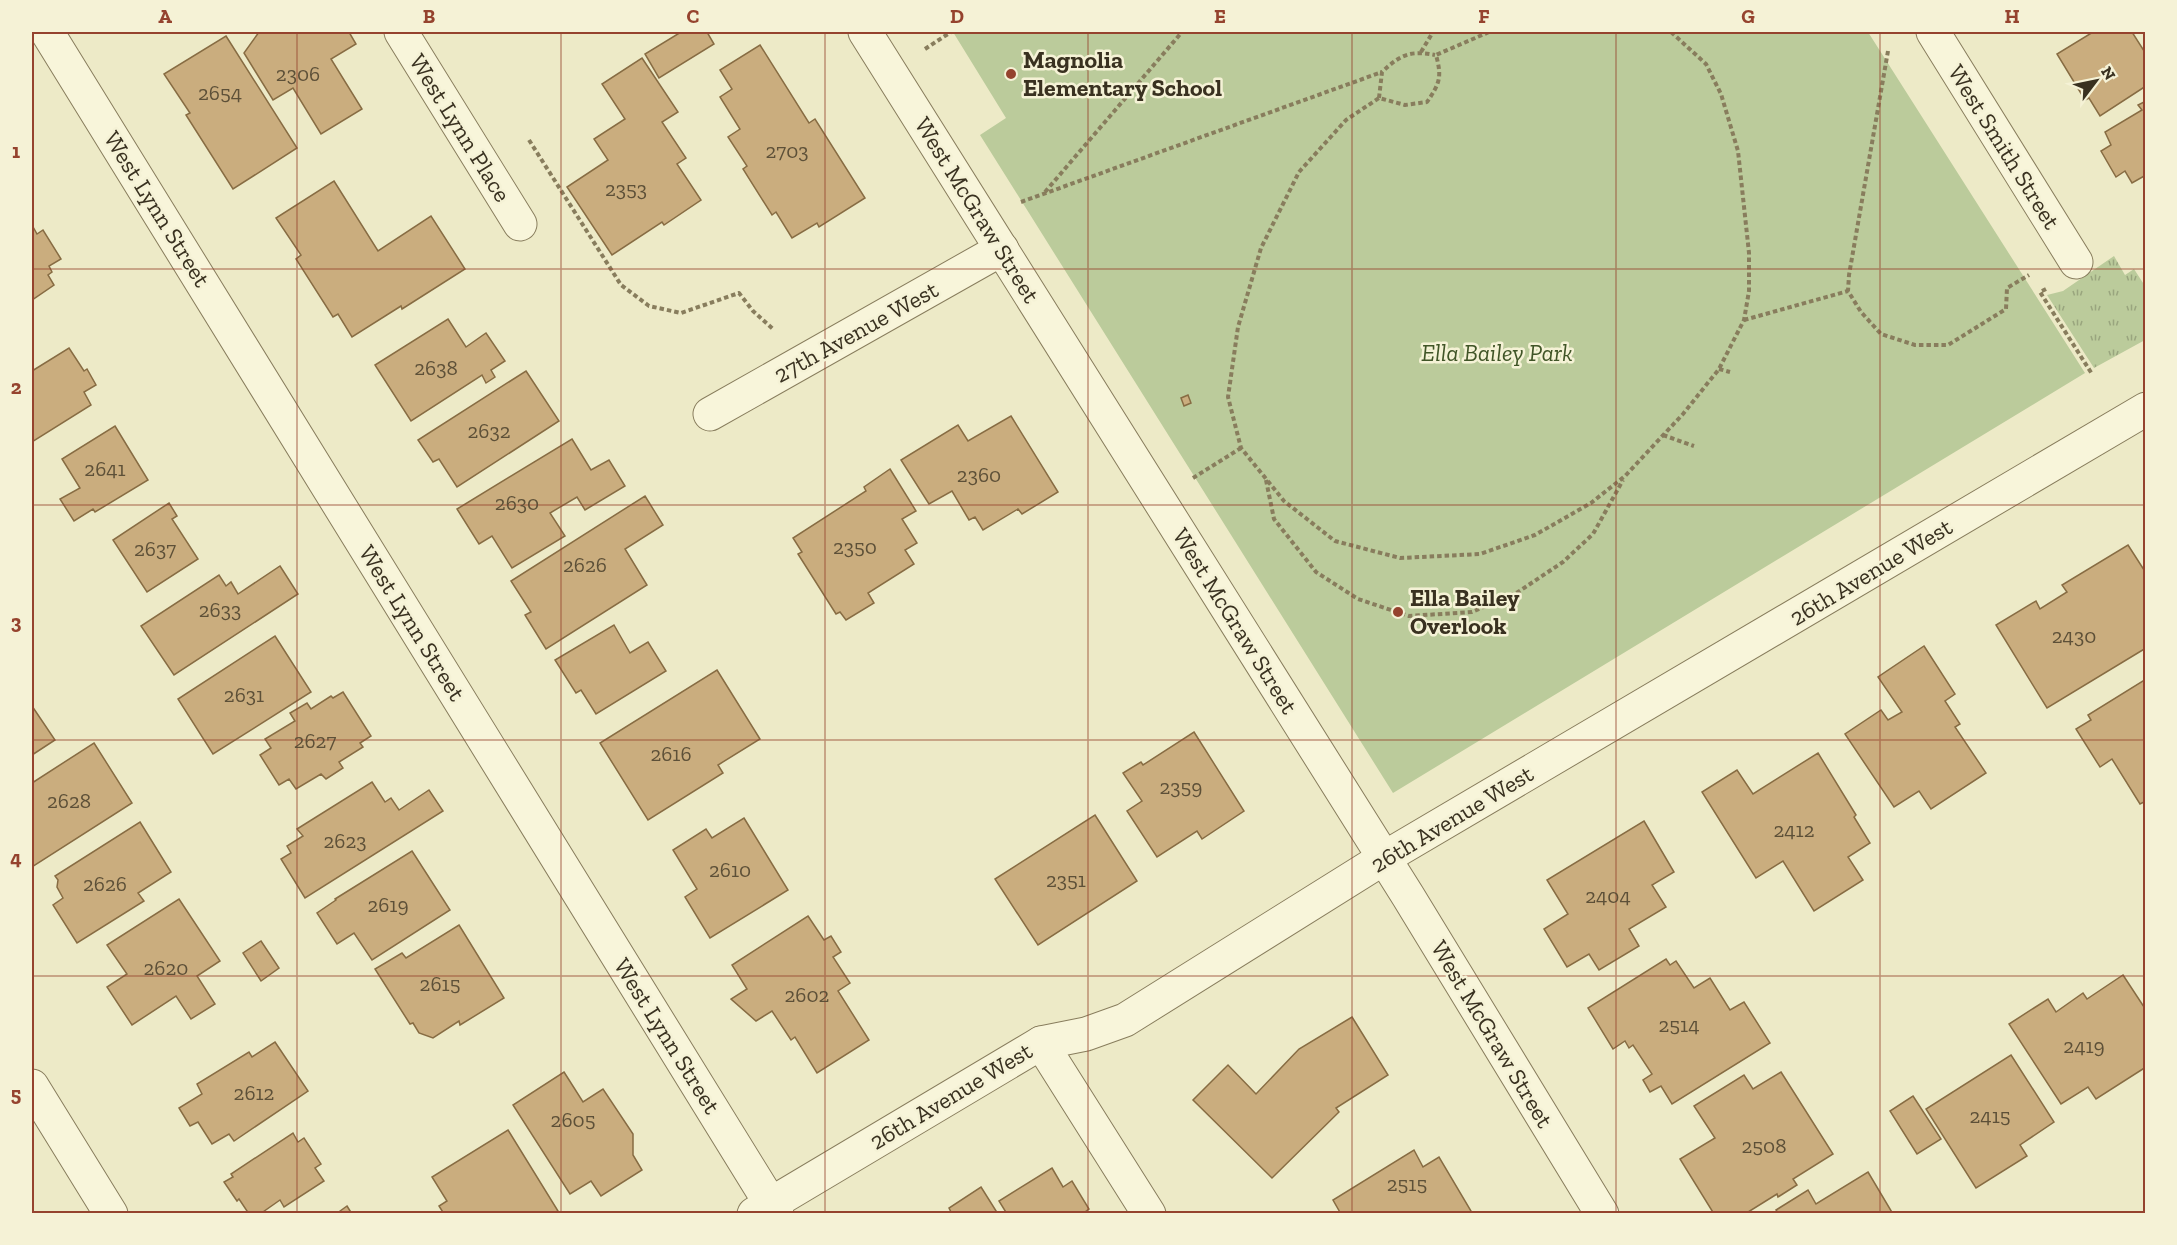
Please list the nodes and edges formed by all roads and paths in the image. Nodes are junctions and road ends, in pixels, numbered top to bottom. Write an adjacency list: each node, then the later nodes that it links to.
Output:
1 (47, 32): 41 (street, West Lynn Street)
2 (401, 32): 19 (street, West Lynn Place)
3 (865, 32): 20 (street, West McGraw Street)
4 (951, 32): 10 (path)
5 (1182, 32): 17 (path)
6 (1433, 32): 12 (path)
7 (1489, 32): 13 (path)
8 (1671, 32): 25 (path)
9 (1933, 32): 21 (street, West Smith Street)
10 (922, 51)
11 (1888, 51): 23 (path)
12 (1421, 52): 13 (path); 14 (path)
13 (1436, 55): 15 (path)
14 (1382, 72): 15 (path); 17 (path)
15 (1378, 98): 34 (path)
16 (529, 140): 26 (path)
17 (1044, 193): 18 (path)
18 (1018, 204)
19 (519, 224)
20 (1002, 249): 26 (street, 27th Avenue West); 38 (street, West McGraw Street)
21 (2076, 262)
22 (2029, 275): 23 (path)
23 (1848, 291): 25 (path)
24 (2040, 292): 29 (path)
25 (1744, 320): 27 (path)
26 (801, 363): 31 (street, 27th Avenue West)
27 (1719, 369): 28 (path); 32 (path)
28 (1730, 372)
29 (2092, 374)
30 (2145, 409): 38 (street, 26th Avenue West)
31 (710, 414)
32 (1663, 435): 33 (path); 35 (path)
33 (1694, 446)
34 (1241, 448): 36 (path); 37 (path)
35 (1624, 476): 36 (path); 36 (path)
36 (1266, 477)
37 (1190, 480)
38 (1384, 858): 39 (street, 26th Avenue West); 44 (street, West McGraw Street)
39 (1041, 1043): 41 (street, 26th Avenue West); 43 (street)
40 (32, 1086): 42 (street)
41 (767, 1210)
42 (111, 1214)
43 (1149, 1214)
44 (1602, 1214)

